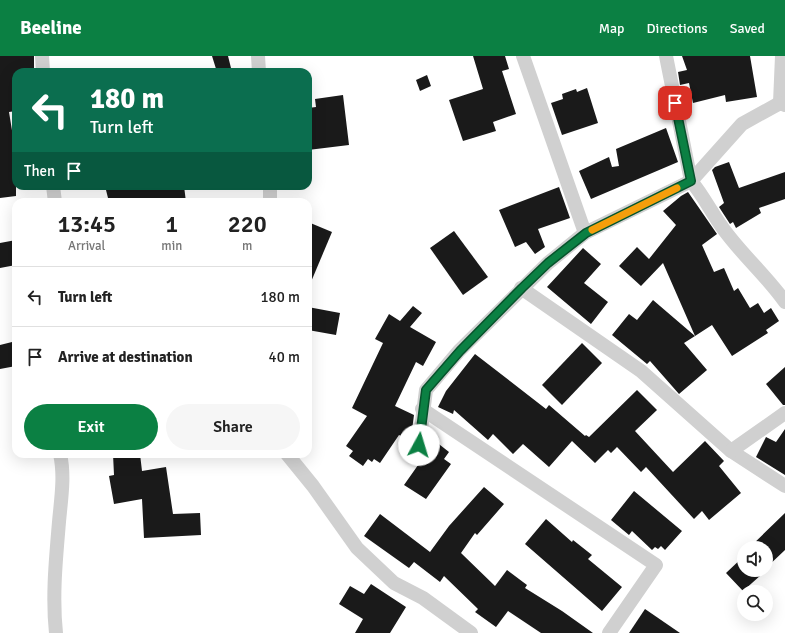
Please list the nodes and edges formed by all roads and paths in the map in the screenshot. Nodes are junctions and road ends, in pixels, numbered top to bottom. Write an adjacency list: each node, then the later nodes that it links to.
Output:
1 (42, 56): 6 (street)
2 (258, 56): 7 (street)
3 (523, 56): 10 (street)
4 (666, 56): 9 (street)
5 (782, 56): 8 (street)
6 (43, 68)
7 (259, 68)
8 (782, 104): 9 (street)
9 (691, 181): 10 (street); 12 (street)
10 (586, 233): 11 (street)
11 (522, 288): 13 (street); 16 (street)
12 (785, 302)
13 (422, 409): 15 (street); 22 (street)
14 (785, 413): 16 (street)
15 (419, 445)
16 (731, 451): 19 (street)
17 (61, 458): 20 (street)
18 (289, 458): 21 (street)
19 (785, 486)
20 (56, 633)
21 (471, 633)
22 (609, 633)

